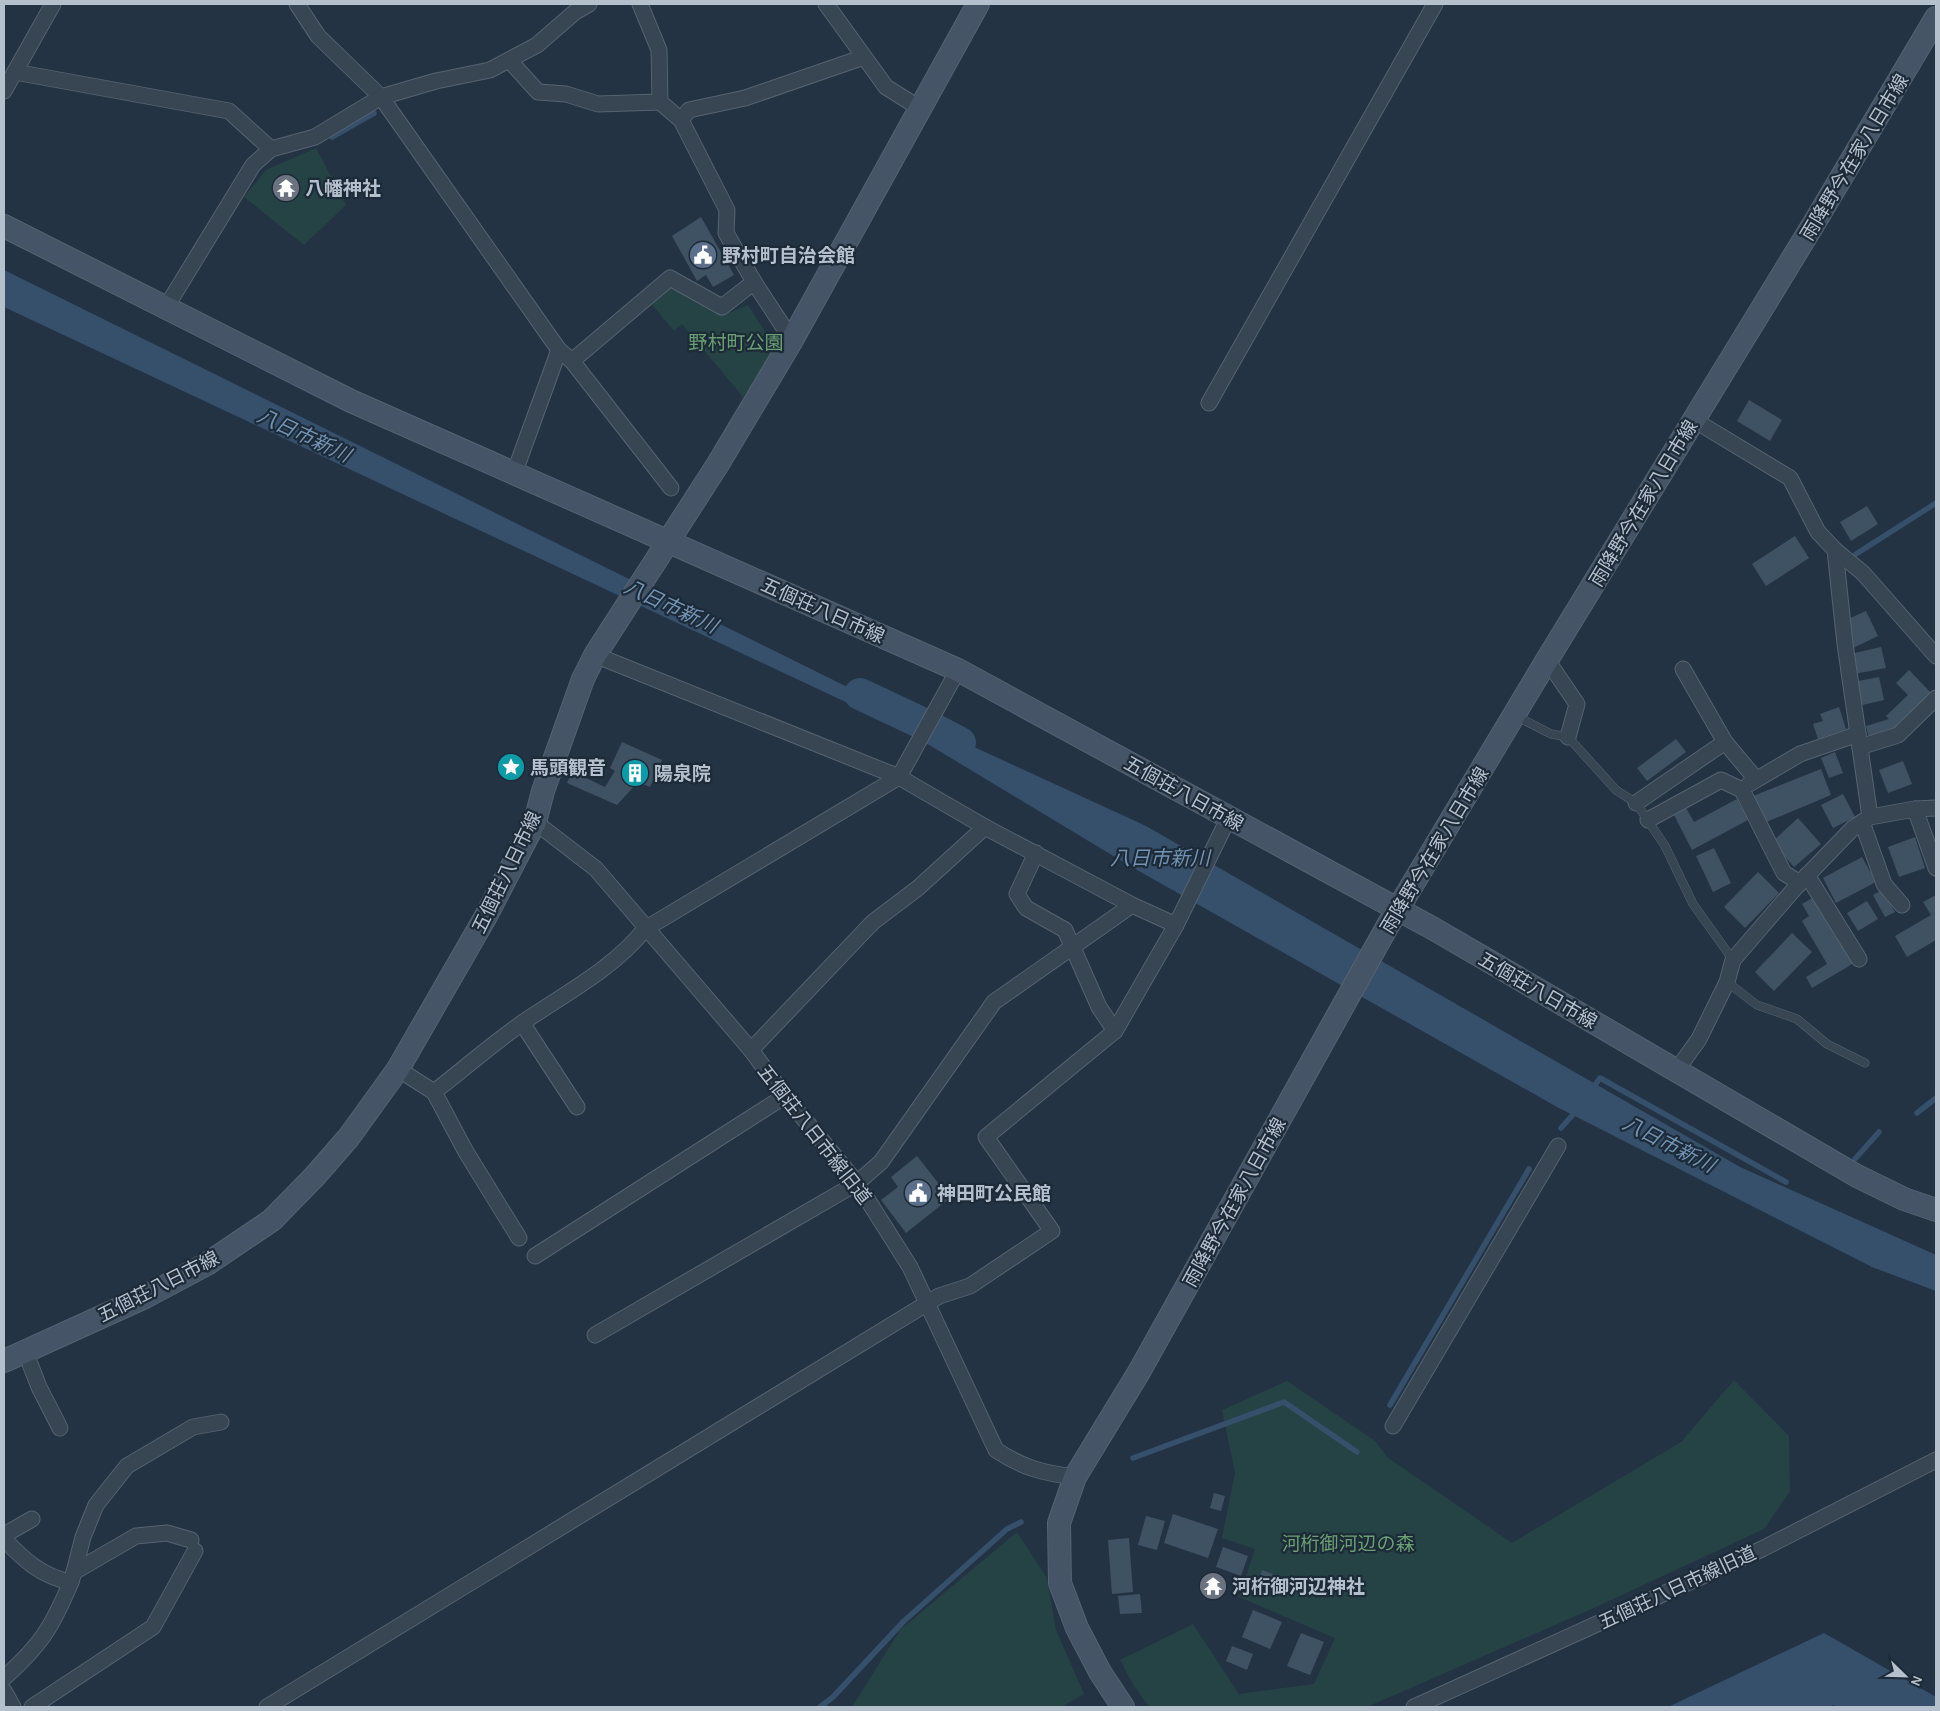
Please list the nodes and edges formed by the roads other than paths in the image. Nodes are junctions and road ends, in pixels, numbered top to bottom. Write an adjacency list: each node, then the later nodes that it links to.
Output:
1 (53, 4): 11 (street)
2 (297, 4): 13 (street)
3 (589, 4): 10 (street)
4 (640, 4): 14 (street)
5 (826, 4): 9 (street)
6 (978, 4): 15 (main road)
7 (1435, 4): 24 (street)
8 (1936, 18): 25 (main road, 雨降野今在家八日市線)
9 (864, 57): 15 (street); 16 (street)
10 (509, 61): 13 (street); 14 (street)
11 (15, 72): 12 (street); 17 (street)
12 (4, 91)
13 (381, 97): 17 (street); 22 (street)
14 (660, 102): 16 (street)
15 (921, 109): 21 (main road)
16 (681, 120): 19 (street)
17 (271, 149): 20 (street)
18 (4, 226): 20 (main road)
19 (754, 282): 21 (street); 23 (street)
20 (165, 309): 26 (main road)
21 (792, 340): 28 (main road)
22 (559, 350): 23 (street); 26 (street)
23 (572, 361): 27 (street)
24 (1209, 404)
25 (1694, 420): 29 (street); 32 (main road, 雨降野今在家八日市線)
26 (514, 474): 28 (main road)
27 (671, 488)
28 (667, 541): 30 (main road, 五個荘八日市線); 34 (main road, 五個荘八日市線)
29 (1835, 550): 31 (street); 38 (street)
30 (595, 655): 40 (street); 49 (main road, 五個荘八日市線)
31 (1936, 656)
32 (1547, 660): 36 (main road, 雨降野今在家八日市線); 37 (street)
33 (1684, 669): 39 (street)
34 (958, 670): 40 (street); 46 (main road, 五個荘八日市線)
35 (1936, 698): 38 (street)
36 (1514, 715): 37 (lane); 56 (main road, 雨降野今在家八日市線)
37 (1568, 737): 43 (lane)
38 (1859, 740): 41 (street); 47 (street)
39 (1725, 742): 41 (street); 43 (street)
40 (899, 777): 50 (street); 58 (street)
41 (1755, 778): 42 (street)
42 (1742, 790): 48 (street); 53 (street)
43 (1636, 804): 48 (lane)
44 (1936, 808): 45 (street)
45 (1915, 809): 47 (street); 52 (street)
46 (1229, 817): 56 (main road, 五個荘八日市線); 57 (street)
47 (1866, 819): 53 (street); 55 (street)
48 (1648, 820): 61 (lane)
49 (535, 822): 58 (street, 五個荘八日市線旧道); 67 (main road, 五個荘八日市線)
50 (985, 827): 51 (street); 65 (street)
51 (1036, 853): 54 (street); 59 (street)
52 (1936, 868)
53 (1803, 879): 60 (street); 61 (street)
54 (1132, 905): 57 (street); 59 (street)
55 (1902, 905)
56 (1392, 919): 68 (main road, 五個荘八日市線); 85 (main road, 雨降野今在家八日市線)
57 (1176, 925): 64 (street)
58 (645, 928): 63 (street); 65 (street, 五個荘八日市線旧道)
59 (1073, 945): 64 (street); 73 (street)
60 (1859, 959)
61 (1733, 960): 62 (street)
62 (1727, 982): 66 (lane); 68 (street)
63 (522, 1023): 69 (street); 71 (street)
64 (1114, 1031): 77 (street)
65 (751, 1050): 70 (street, 五個荘八日市線旧道)
66 (1865, 1063)
67 (398, 1069): 69 (street); 79 (main road, 五個荘八日市線)
68 (1676, 1071): 74 (main road, 五個荘八日市線)
69 (434, 1092): 75 (street)
70 (785, 1096): 73 (street, 五個荘八日市線旧道); 76 (street)
71 (577, 1107)
72 (1558, 1146): 82 (street)
73 (857, 1183): 77 (street, 五個荘八日市線旧道); 78 (street)
74 (1936, 1210)
75 (519, 1238)
76 (535, 1256)
77 (928, 1303): 85 (street, 五個荘八日市線旧道); 94 (street)
78 (595, 1335)
79 (25, 1351): 80 (main road, 五個荘八日市線); 83 (street)
80 (4, 1361)
81 (221, 1422): 89 (street)
82 (1392, 1426)
83 (60, 1428)
84 (1936, 1460): 96 (street, 五個荘八日市線旧道)
85 (1075, 1477): 95 (main road, 雨降野今在家八日市線)
86 (32, 1519): 87 (street)
87 (4, 1535)
88 (4, 1539): 89 (street)
89 (72, 1577): 90 (street); 93 (street)
90 (4, 1678)
91 (4, 1691): 92 (street)
92 (14, 1707)
93 (32, 1707)
94 (267, 1707)
95 (1123, 1707)
96 (1414, 1707)

